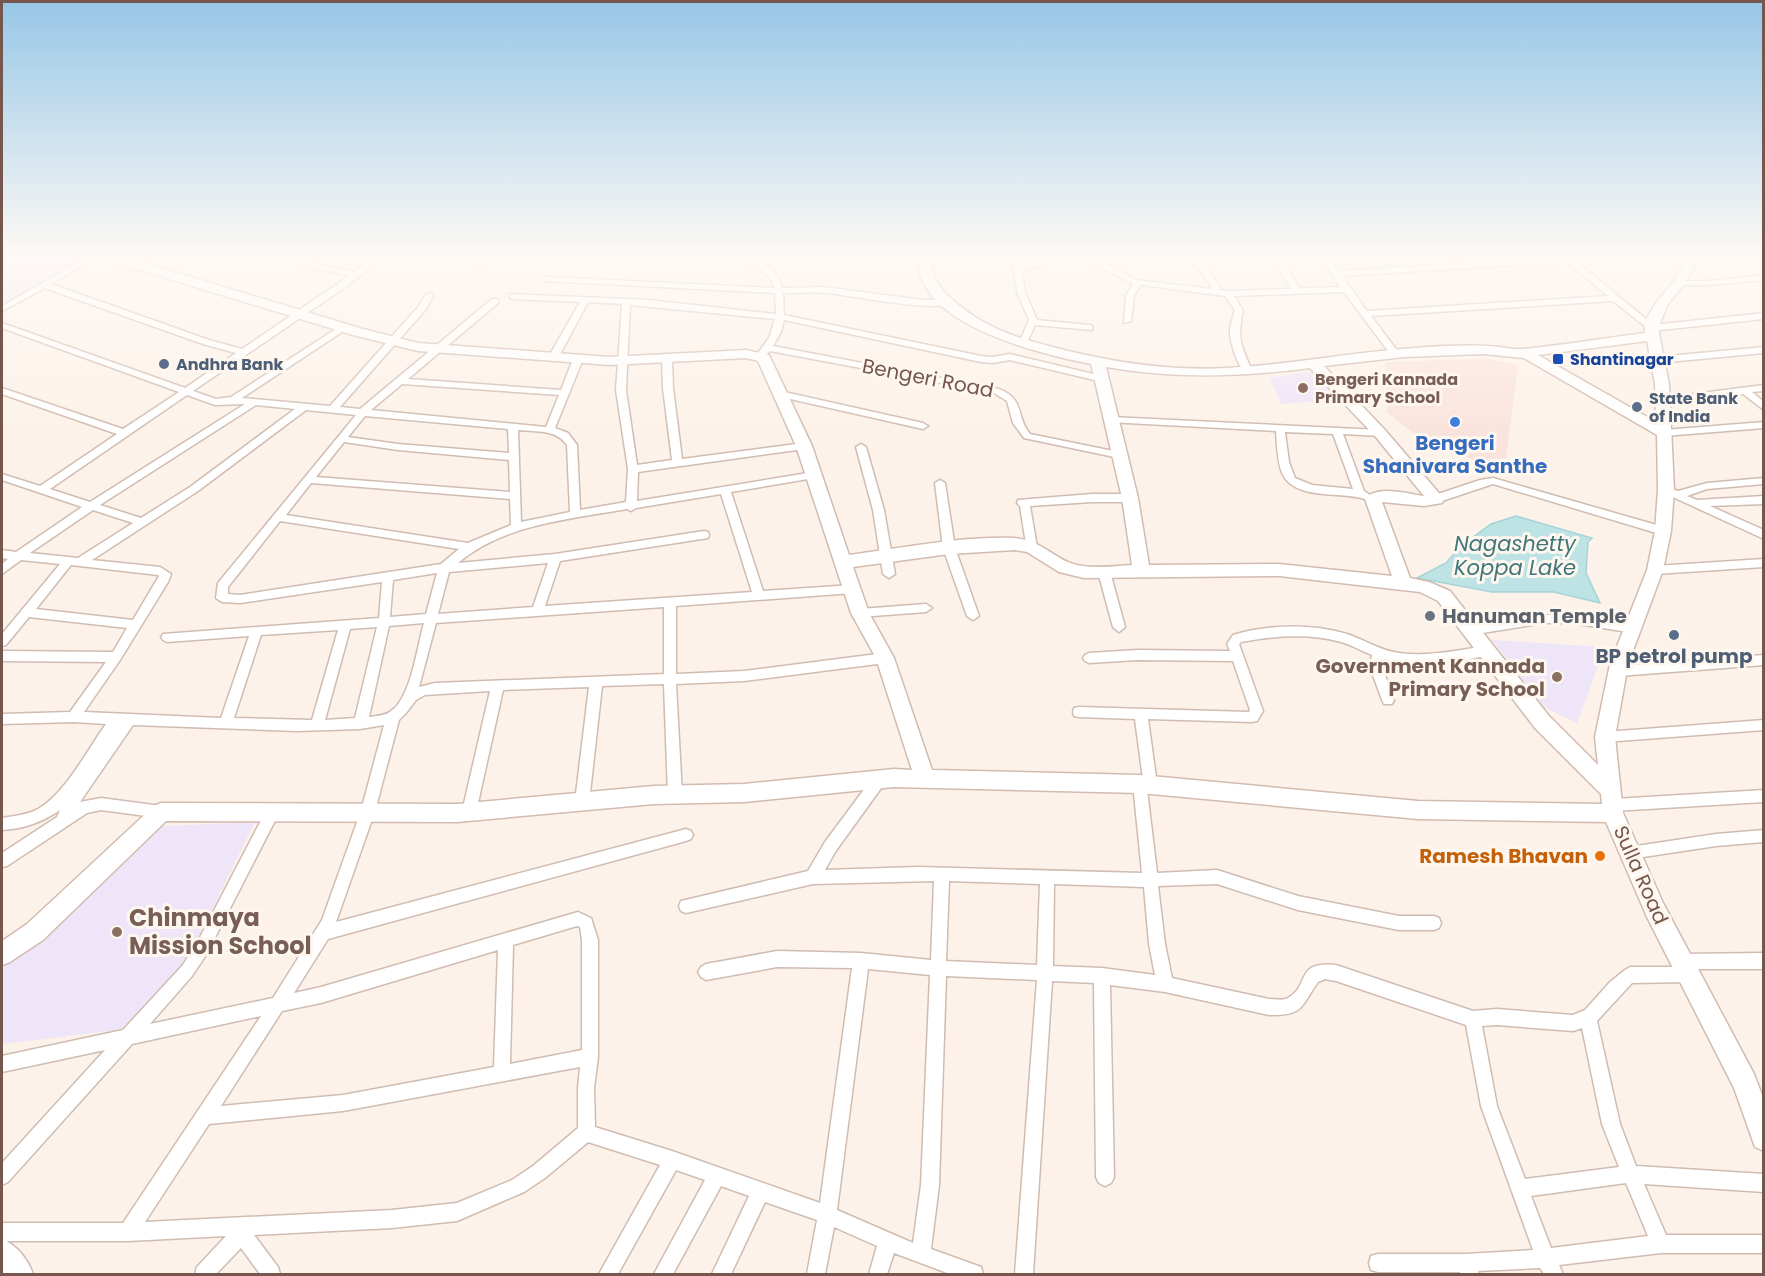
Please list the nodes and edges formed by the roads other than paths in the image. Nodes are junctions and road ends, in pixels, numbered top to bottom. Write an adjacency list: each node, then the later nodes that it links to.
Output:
1 (126, 314): 29 (street)
2 (297, 314): 22 (street); 29 (street)
3 (417, 314): 25 (street)
4 (480, 314): 27 (street)
5 (578, 314): 33 (street)
6 (626, 314): 36 (street)
7 (746, 314): 18 (street)
8 (781, 314): 18 (street)
9 (960, 314): 26 (street)
10 (1031, 314): 20 (street)
11 (1128, 314): 19 (street)
12 (1238, 314): 40 (street)
13 (1365, 314): 14 (street); 31 (street)
14 (1372, 314)
15 (1631, 314): 24 (street)
16 (1658, 314): 24 (street)
17 (1764, 316): 24 (street)
18 (782, 317): 30 (street); 41 (street)
19 (1127, 321)
20 (1032, 322): 23 (street); 26 (street)
21 (2, 325): 46 (street)
22 (342, 328): 25 (street); 49 (street)
23 (1089, 328)
24 (1651, 332): 32 (street); 37 (street, Sulla Road)
25 (393, 341): 27 (street); 54 (street)
26 (1023, 343): 39 (street)
27 (436, 349): 33 (street); 42 (street)
28 (1764, 350): 37 (street)
29 (243, 352): 46 (street)
30 (764, 352): 34 (street); 48 (street); 69 (street, Bengeri Road)
31 (1394, 352): 32 (street); 38 (street)
32 (1521, 353): 65 (street)
33 (553, 358): 35 (street)
34 (667, 358): 36 (street); 71 (street)
35 (578, 359): 36 (street); 47 (street)
36 (624, 360): 72 (street)
37 (1657, 360): 50 (street, Sulla Road)
38 (1312, 362): 40 (street); 64 (street)
39 (1097, 363): 40 (street); 41 (street)
40 (1247, 371)
41 (1103, 379): 56 (street)
42 (399, 381): 47 (street); 55 (street)
43 (1764, 388): 44 (street)
44 (1744, 390): 50 (street); 53 (street)
45 (2, 391): 63 (street)
46 (184, 392): 49 (street); 63 (street)
47 (564, 393): 61 (street)
48 (780, 394): 58 (street); 67 (street)
49 (233, 400): 51 (street)
50 (1662, 401): 65 (street, Sulla Road)
51 (254, 402): 52 (street); 87 (street)
52 (304, 407): 54 (street); 91 (street)
53 (1764, 407)
54 (336, 410): 55 (street)
55 (361, 412): 59 (street); 66 (street)
56 (1111, 420): 60 (street); 69 (street)
57 (1764, 425): 65 (street)
58 (923, 426)
59 (513, 427): 61 (street); 70 (street)
60 (1280, 428): 62 (street); 81 (street)
61 (550, 429): 89 (street)
62 (1337, 432): 64 (street); 81 (street)
63 (124, 433): 78 (street)
64 (1380, 433): 84 (street)
65 (1664, 433): 80 (street, Sulla Road)
66 (342, 440): 70 (street); 75 (street)
67 (804, 446): 71 (street); 73 (street)
68 (861, 447): 103 (street)
69 (1119, 454): 83 (street)
70 (513, 457): 82 (street)
71 (677, 462): 72 (street)
72 (633, 468): 88 (street)
73 (814, 475): 79 (street); 105 (street)
74 (2, 477): 78 (street)
75 (310, 480): 82 (street); 90 (street)
76 (1764, 481): 80 (street)
77 (940, 483): 100 (street)
78 (41, 490): 87 (street)
79 (725, 490): 88 (street); 117 (street)
80 (1672, 493): 86 (street); 95 (street, Sulla Road)
81 (1367, 495): 84 (street); 115 (street)
82 (514, 496): 94 (street)
83 (1130, 498): 99 (street); 112 (street)
84 (1436, 499): 95 (street)
85 (1764, 500): 86 (street)
86 (1694, 503): 93 (street)
87 (91, 506): 91 (street); 102 (street)
88 (631, 507): 89 (street)
89 (575, 514): 94 (street)
90 (276, 517): 98 (street); 114 (street)
91 (142, 522): 106 (street)
92 (1764, 524): 93 (street)
93 (1746, 526): 97 (street)
94 (516, 527): 98 (street)
95 (1663, 531): 110 (street, Sulla Road)
96 (704, 535): 104 (street)
97 (1764, 535)
98 (469, 547): 108 (street)
99 (1031, 547): 100 (street); 111 (street)
100 (950, 548): 103 (street); 123 (street)
101 (2, 554): 102 (street)
102 (17, 555): 106 (street); 109 (street)
103 (887, 556): 105 (street); 113 (street)
104 (555, 558): 108 (street); 120 (street)
105 (844, 561): 116 (street)
106 (74, 562): 121 (street); 126 (street)
107 (1764, 563): 110 (street)
108 (444, 568): 114 (street); 124 (street)
109 (2, 570)
110 (1655, 570): 129 (street, Sulla Road)
111 (1104, 572): 112 (street); 128 (street)
112 (1142, 573): 115 (street)
113 (889, 574)
114 (388, 577): 125 (street)
115 (1403, 582): 130 (street)
116 (853, 589): 117 (street); 122 (street)
117 (759, 596): 118 (street)
118 (670, 601): 120 (street); 143 (street)
119 (926, 608): 122 (street)
120 (538, 611): 124 (street)
121 (25, 612): 126 (street); 133 (street)
122 (860, 613): 139 (street)
123 (973, 616)
124 (430, 618): 125 (street); 146 (street)
125 (384, 622): 127 (street); 155 (street)
126 (136, 625): 138 (street)
127 (345, 627): 131 (street); 158 (street)
128 (1119, 627)
129 (1634, 628): 130 (street); 142 (street, Sulla Road)
130 (1470, 630): 134 (street)
131 (256, 632): 132 (street); 156 (street)
132 (167, 638)
133 (2, 642)
134 (1486, 651): 135 (street); 166 (street)
135 (1379, 652): 137 (street); 147 (street)
136 (2, 656): 138 (street)
137 (1236, 656): 140 (street); 149 (street)
138 (116, 657): 150 (street)
139 (885, 658): 143 (street); 160 (street)
140 (1089, 658)
141 (1764, 660): 142 (street)
142 (1618, 671): 159 (street, Sulla Road)
143 (670, 678): 144 (street); 163 (street)
144 (596, 681): 145 (street); 165 (street)
145 (498, 685): 146 (street); 170 (street)
146 (411, 694): 151 (street)
147 (1388, 700)
148 (1079, 712): 149 (street)
149 (1141, 714): 162 (street)
150 (74, 717): 152 (street); 153 (street)
151 (393, 717): 155 (street); 168 (street)
152 (116, 718): 154 (street); 171 (street)
153 (2, 719)
154 (130, 719): 156 (street); 172 (street)
155 (361, 722): 158 (street)
156 (226, 723): 158 (street)
157 (1764, 724): 159 (street)
158 (317, 725)
159 (1605, 737): 166 (street, Sulla Road)
160 (925, 779): 161 (street); 162 (street)
161 (879, 780): 163 (street); 178 (street)
162 (1145, 785): 166 (street); 180 (street)
163 (675, 795): 165 (street)
164 (1764, 796): 166 (street)
165 (582, 802): 170 (street)
166 (1612, 803): 175 (street, Sulla Road)
167 (273, 811): 168 (street); 169 (street); 197 (street)
168 (368, 811): 170 (street); 183 (street)
169 (161, 812): 172 (street); 185 (street)
170 (469, 812)
171 (2, 824)
172 (57, 824): 176 (street)
173 (686, 835): 183 (street)
174 (1764, 836): 175 (street)
175 (1630, 853): 189 (street, Sulla Road)
176 (2, 861)
177 (942, 874): 178 (street); 179 (street); 188 (street)
178 (813, 877): 181 (street)
179 (1047, 878): 180 (street); 191 (street)
180 (1150, 880): 182 (street); 193 (street)
181 (686, 906)
182 (1434, 923)
183 (324, 933): 194 (street)
184 (506, 940): 194 (street); 198 (street); 200 (street)
185 (2, 954)
186 (861, 961): 188 (street); 190 (street); 212 (street)
187 (1764, 961): 189 (street)
188 (937, 968): 191 (street); 220 (street)
189 (1685, 968): 195 (street); 203 (street, Sulla Road)
190 (706, 972)
191 (1044, 973): 192 (street); 233 (street)
192 (1102, 975): 193 (street); 208 (street)
193 (1165, 984): 196 (street)
194 (274, 1006): 197 (street); 201 (street)
195 (1588, 1018): 196 (street); 205 (street)
196 (1473, 1019): 210 (street)
197 (128, 1038): 199 (street); 206 (street)
198 (590, 1057): 200 (street); 202 (street)
199 (2, 1064)
200 (502, 1072): 201 (street)
201 (204, 1116): 215 (street)
202 (587, 1132): 204 (street); 213 (street)
203 (1764, 1138)
204 (672, 1160): 207 (street); 227 (street)
205 (1630, 1174): 209 (street); 210 (street); 217 (street)
206 (2, 1176)
207 (717, 1176): 211 (street); 228 (street)
208 (1105, 1177)
209 (1764, 1183)
210 (1519, 1189): 221 (street)
211 (761, 1192): 212 (street); 229 (street)
212 (827, 1215): 216 (street); 230 (street)
213 (238, 1230): 215 (street); 225 (street); 226 (street)
214 (2, 1232): 215 (street)
215 (128, 1232)
216 (888, 1241): 220 (street); 231 (street)
217 (1661, 1244): 218 (street); 221 (street)
218 (1764, 1244)
219 (2, 1253): 224 (street)
220 (921, 1255): 232 (street)
221 (1545, 1258): 223 (street); 234 (street)
222 (1378, 1263): 223 (street)
223 (1468, 1269)
224 (18, 1275)
225 (204, 1275)
226 (271, 1275)
227 (608, 1275)
228 (663, 1275)
229 (721, 1275)
230 (816, 1275)
231 (878, 1275)
232 (974, 1275)
233 (1024, 1275)
234 (1554, 1275)

